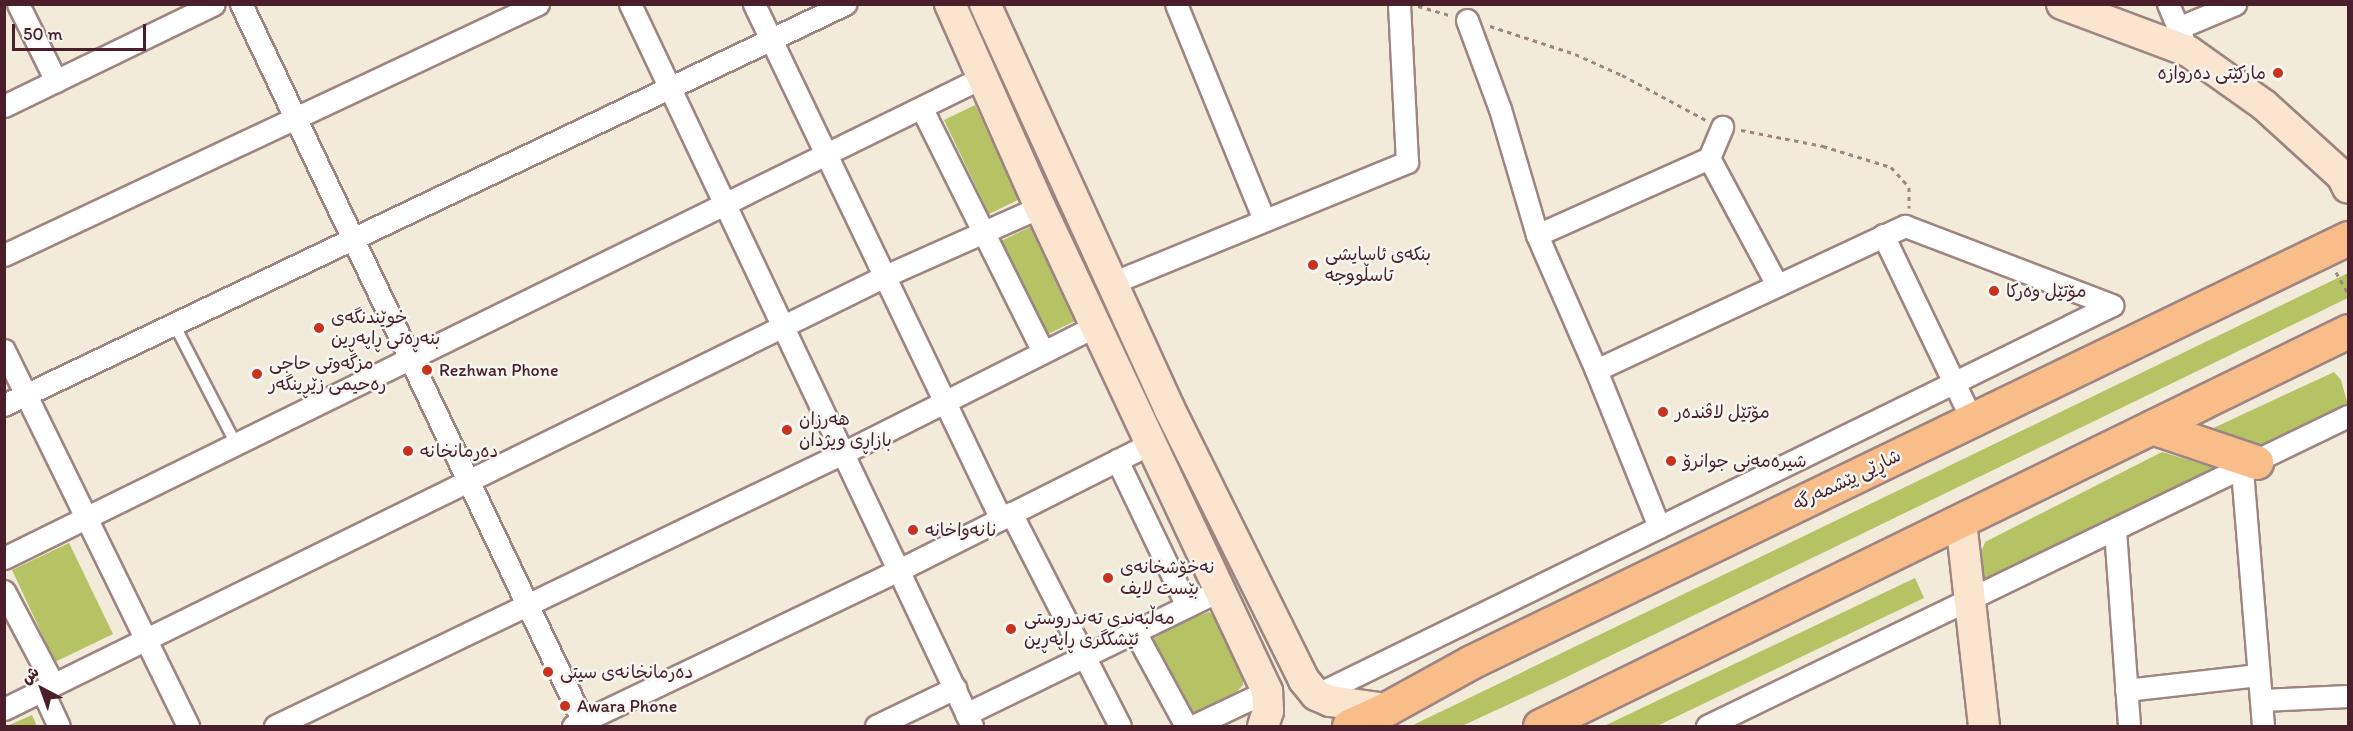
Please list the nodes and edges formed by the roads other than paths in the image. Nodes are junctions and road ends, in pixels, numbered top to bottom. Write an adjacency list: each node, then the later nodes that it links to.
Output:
1 (18, 4): 20 (street)
2 (214, 4): 15 (street)
3 (241, 4): 24 (street)
4 (538, 4): 24 (street)
5 (630, 4): 21 (street)
6 (754, 4): 17 (street)
7 (845, 4): 17 (street)
8 (950, 4): 19 (main road)
9 (985, 4): 39 (main road)
10 (1176, 4): 31 (street)
11 (1399, 4): 31 (street)
12 (2062, 4): 18 (main road)
13 (2168, 4): 18 (street)
14 (2235, 4): 18 (street)
15 (189, 10): 20 (street)
16 (1467, 20): 33 (street)
17 (771, 39): 21 (street); 26 (street)
18 (2183, 39): 28 (main road)
19 (983, 77): 23 (street); 30 (main road)
20 (56, 81): 22 (street)
21 (671, 89): 29 (street); 36 (street)
22 (4, 106)
23 (922, 109): 26 (street); 32 (street)
24 (295, 118): 36 (street); 37 (street)
25 (1722, 128): 27 (street)
26 (826, 154): 29 (street); 38 (street)
27 (1709, 158): 33 (street); 40 (street)
28 (2346, 181)
29 (725, 204): 42 (street); 47 (street)
30 (1040, 207): 32 (street); 43 (main road)
31 (1264, 220): 39 (street)
32 (984, 234): 38 (street); 46 (street)
33 (1537, 235): 48 (street)
34 (1883, 235): 40 (street); 49 (street); 49 (street)
35 (2349, 238): 54 (highway, شاڕێی پێشمەرگە)
36 (353, 240): 41 (street); 47 (street)
37 (4, 255)
38 (885, 276): 42 (street); 51 (street)
39 (1112, 283): 82 (main road)
40 (1777, 285): 48 (street)
41 (174, 324): 50 (street); 57 (lane)
42 (783, 326): 58 (street); 61 (street)
43 (1096, 326): 46 (street); 56 (main road)
44 (2349, 331): 55 (highway)
45 (4, 350): 50 (street)
46 (1043, 352): 51 (street)
47 (410, 359): 57 (street); 61 (street)
48 (1596, 370): 65 (street)
49 (1954, 382): 54 (street); 65 (street)
50 (26, 395): 52 (street); 63 (street)
51 (944, 401): 58 (street); 62 (street)
52 (4, 405)
53 (2349, 416): 60 (street)
54 (1972, 420): 86 (highway, شاڕێی پێشمەرگە)
55 (2152, 427): 60 (highway); 64 (highway)
56 (1152, 443): 59 (street); 69 (main road)
57 (236, 444): 63 (street)
58 (843, 453): 68 (street); 72 (street)
59 (1117, 460): 62 (street); 73 (street)
60 (2249, 466): 66 (street); 77 (street)
61 (468, 480): 72 (street); 75 (street)
62 (1006, 516): 68 (street); 76 (street)
63 (86, 518): 67 (street); 75 (street)
64 (1961, 521): 71 (main road); 98 (highway)
65 (1659, 527): 82 (street)
66 (2115, 530): 71 (street); 80 (street)
67 (4, 558)
68 (899, 570): 79 (street); 88 (street)
69 (1220, 590): 73 (street); 81 (main road)
70 (4, 591): 78 (street)
71 (1972, 600): 99 (street); 100 (main road)
72 (527, 605): 88 (street); 91 (street)
73 (1187, 606): 74 (street)
74 (1135, 632): 76 (street); 94 (street)
75 (146, 640): 78 (street); 90 (street)
76 (1085, 657): 87 (street); 93 (street)
77 (2258, 675): 80 (street); 84 (street)
78 (48, 687): 85 (street); 89 (street)
79 (955, 688): 87 (street); 92 (street)
80 (2126, 690): 101 (street)
81 (1267, 691): 95 (street); 96 (main road)
82 (1316, 695): 86 (main road)
83 (2349, 696): 84 (street)
84 (2262, 700): 102 (street)
85 (4, 709)
86 (1386, 709): 97 (highway, شاڕێی پێشمەرگە)
87 (969, 720)
88 (580, 725)
89 (59, 726)
90 (188, 726)
91 (275, 726)
92 (876, 726)
93 (1120, 726)
94 (1186, 726)
95 (1193, 726)
96 (1263, 726)
97 (1349, 726)
98 (1540, 726)
99 (1707, 726)
100 (1984, 726)
101 (2129, 726)
102 (2263, 726)

